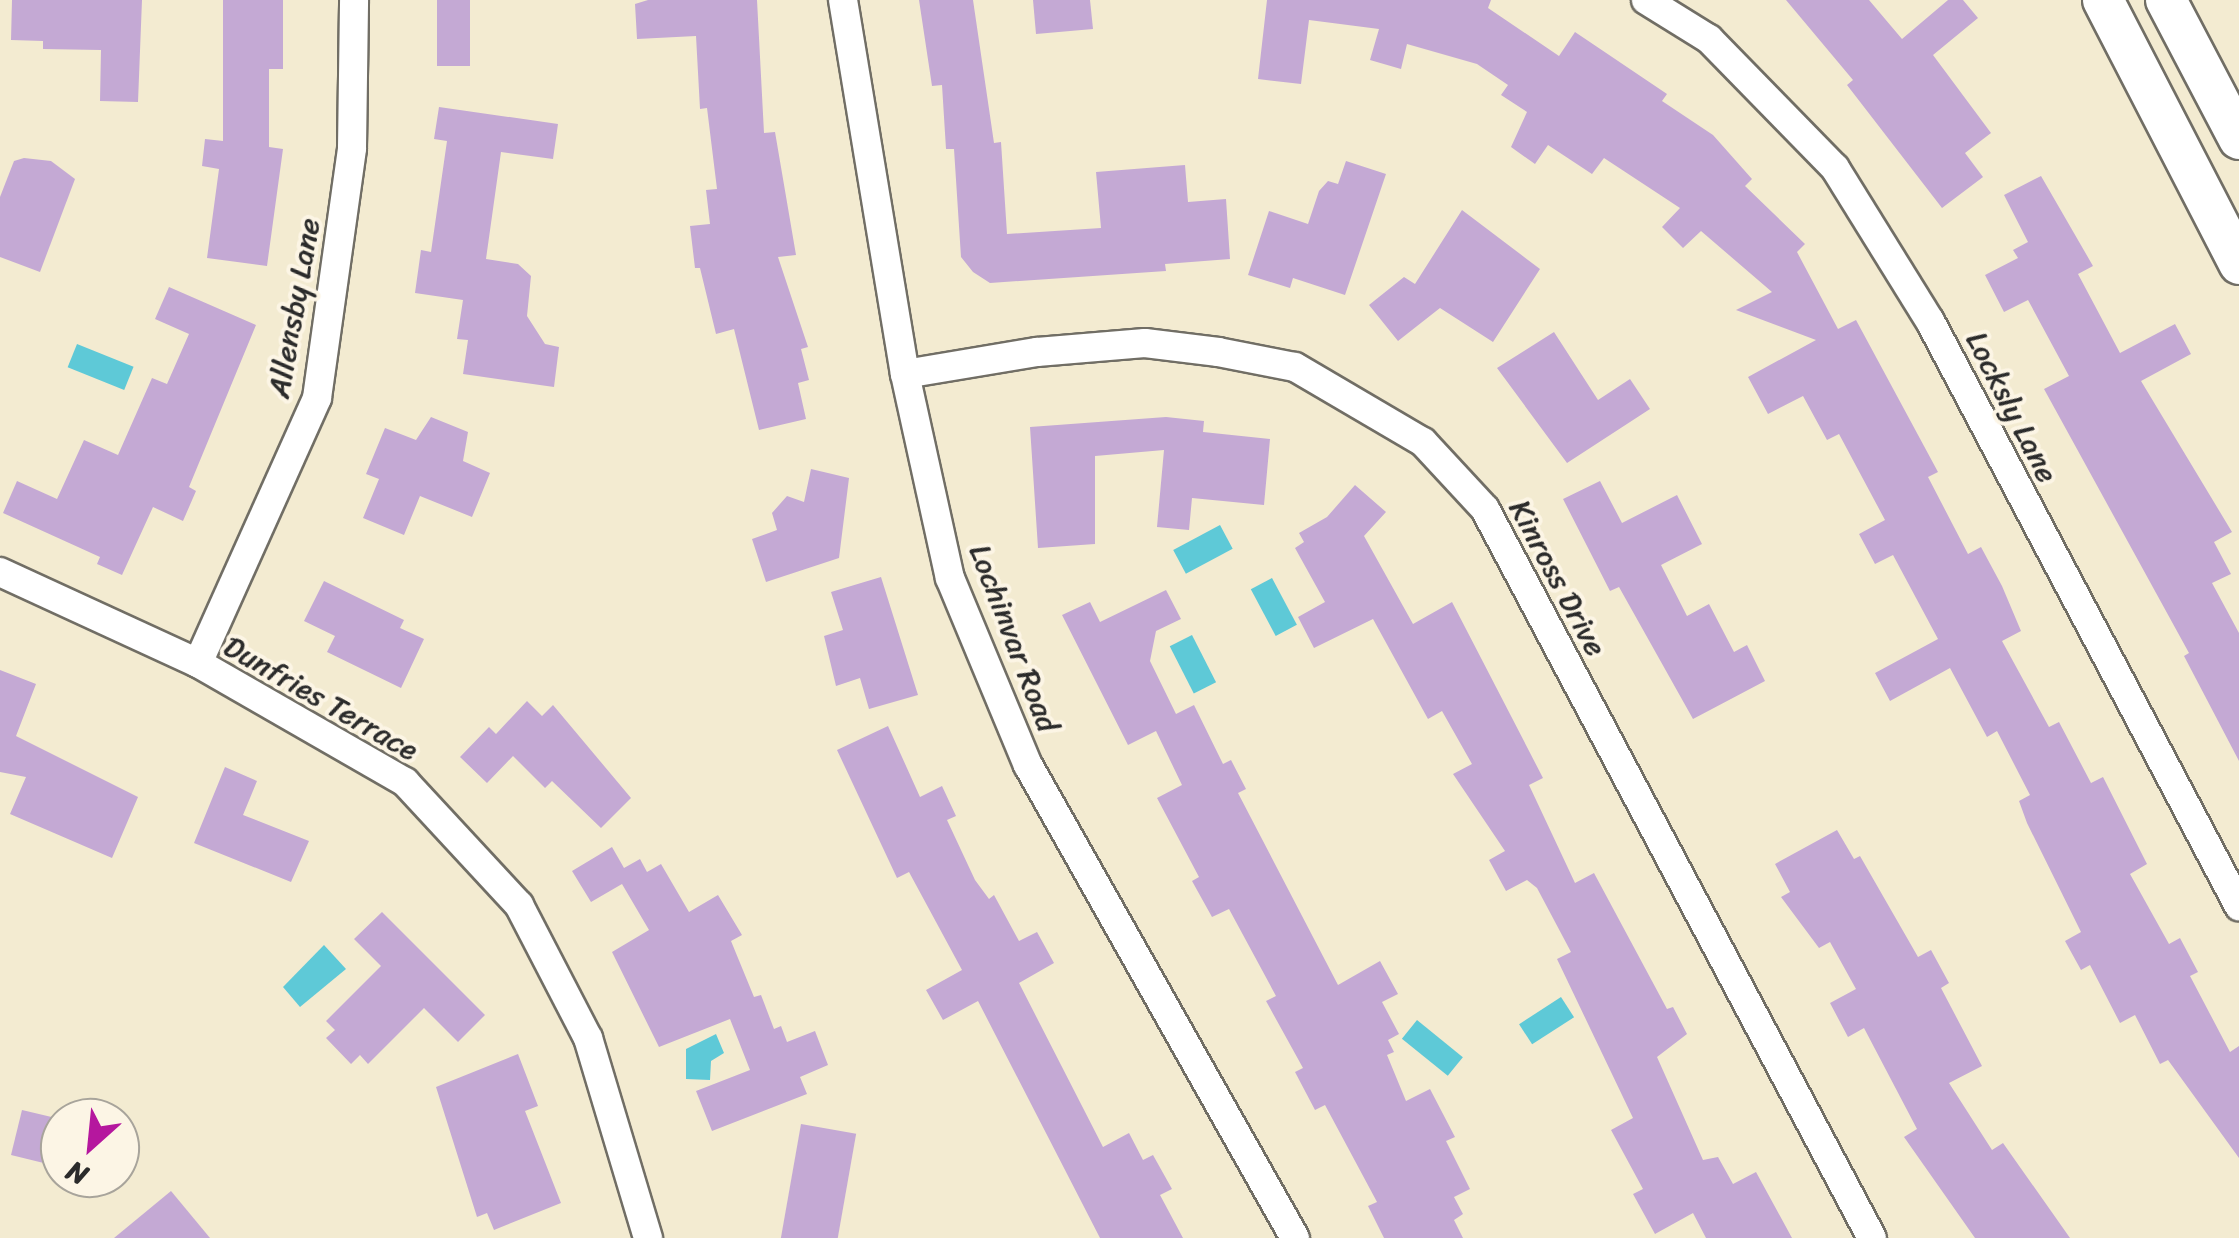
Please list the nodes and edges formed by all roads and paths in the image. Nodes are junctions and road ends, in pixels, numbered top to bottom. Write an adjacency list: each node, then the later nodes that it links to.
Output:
1 (354, 0): 10 (street, Allensby Lane)
2 (843, 0): 8 (street, Lochinvar Road)
3 (1646, 0): 11 (street, Locksly Lane)
4 (2103, 0): 7 (main road)
5 (2166, 0): 6 (main road)
6 (2239, 139)
7 (2239, 264)
8 (905, 374): 13 (street, Lochinvar Road); 14 (street, Kinross Drive)
9 (0, 572): 10 (street, Dunfries Terrace)
10 (198, 664): 12 (street, Dunfries Terrace)
11 (2239, 906)
12 (648, 1238)
13 (1295, 1238)
14 (1872, 1238)

